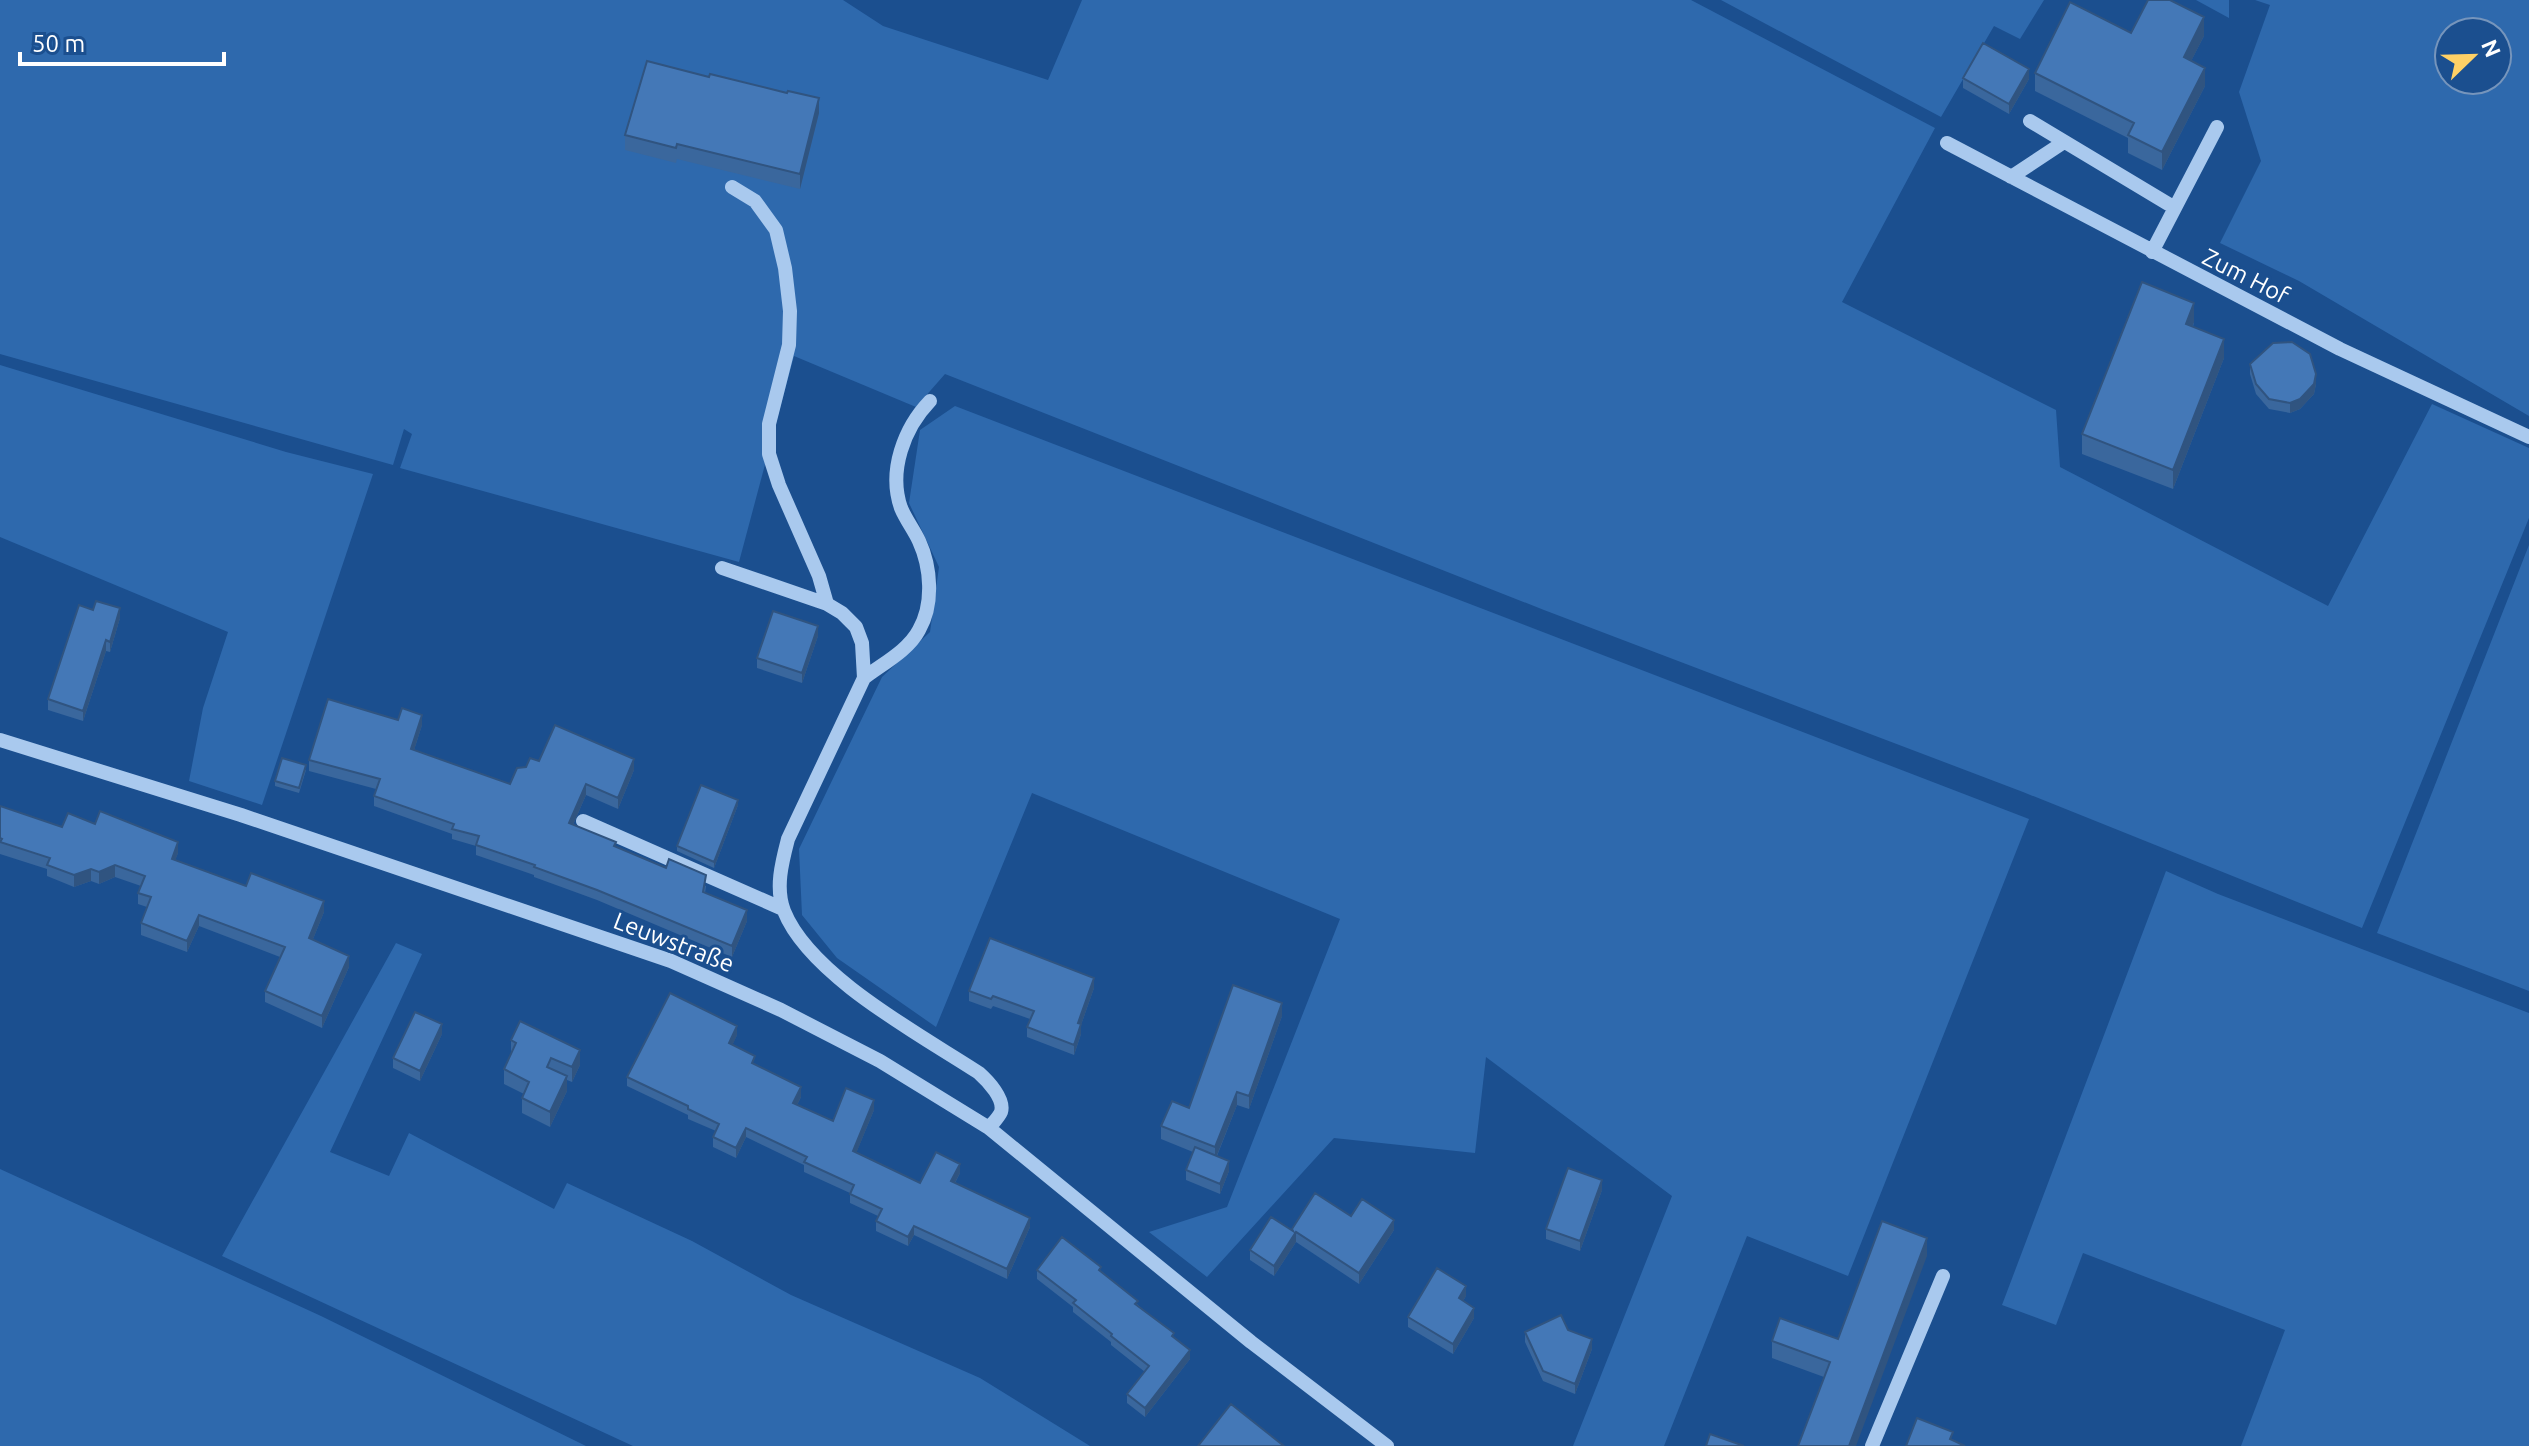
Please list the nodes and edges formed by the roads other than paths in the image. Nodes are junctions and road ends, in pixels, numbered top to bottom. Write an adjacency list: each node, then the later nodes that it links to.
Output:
1 (2030, 121): 3 (street)
2 (2217, 127): 7 (street)
3 (2064, 142): 5 (street); 7 (street)
4 (1947, 143): 5 (street, Zum Hof)
5 (2011, 177): 8 (street, Zum Hof)
6 (732, 187): 12 (street)
7 (2175, 208): 8 (street)
8 (2152, 252): 10 (street, Zum Hof)
9 (930, 401): 13 (street)
10 (2529, 437)
11 (722, 568): 12 (street)
12 (827, 604): 13 (street)
13 (864, 678): 16 (street)
14 (0, 740): 17 (street, Leuwstraße)
15 (583, 821): 16 (street)
16 (783, 909): 17 (street)
17 (989, 1128): 19 (street, Leuwstraße)
18 (1943, 1276): 20 (street)
19 (1387, 1446)
20 (1872, 1446)

